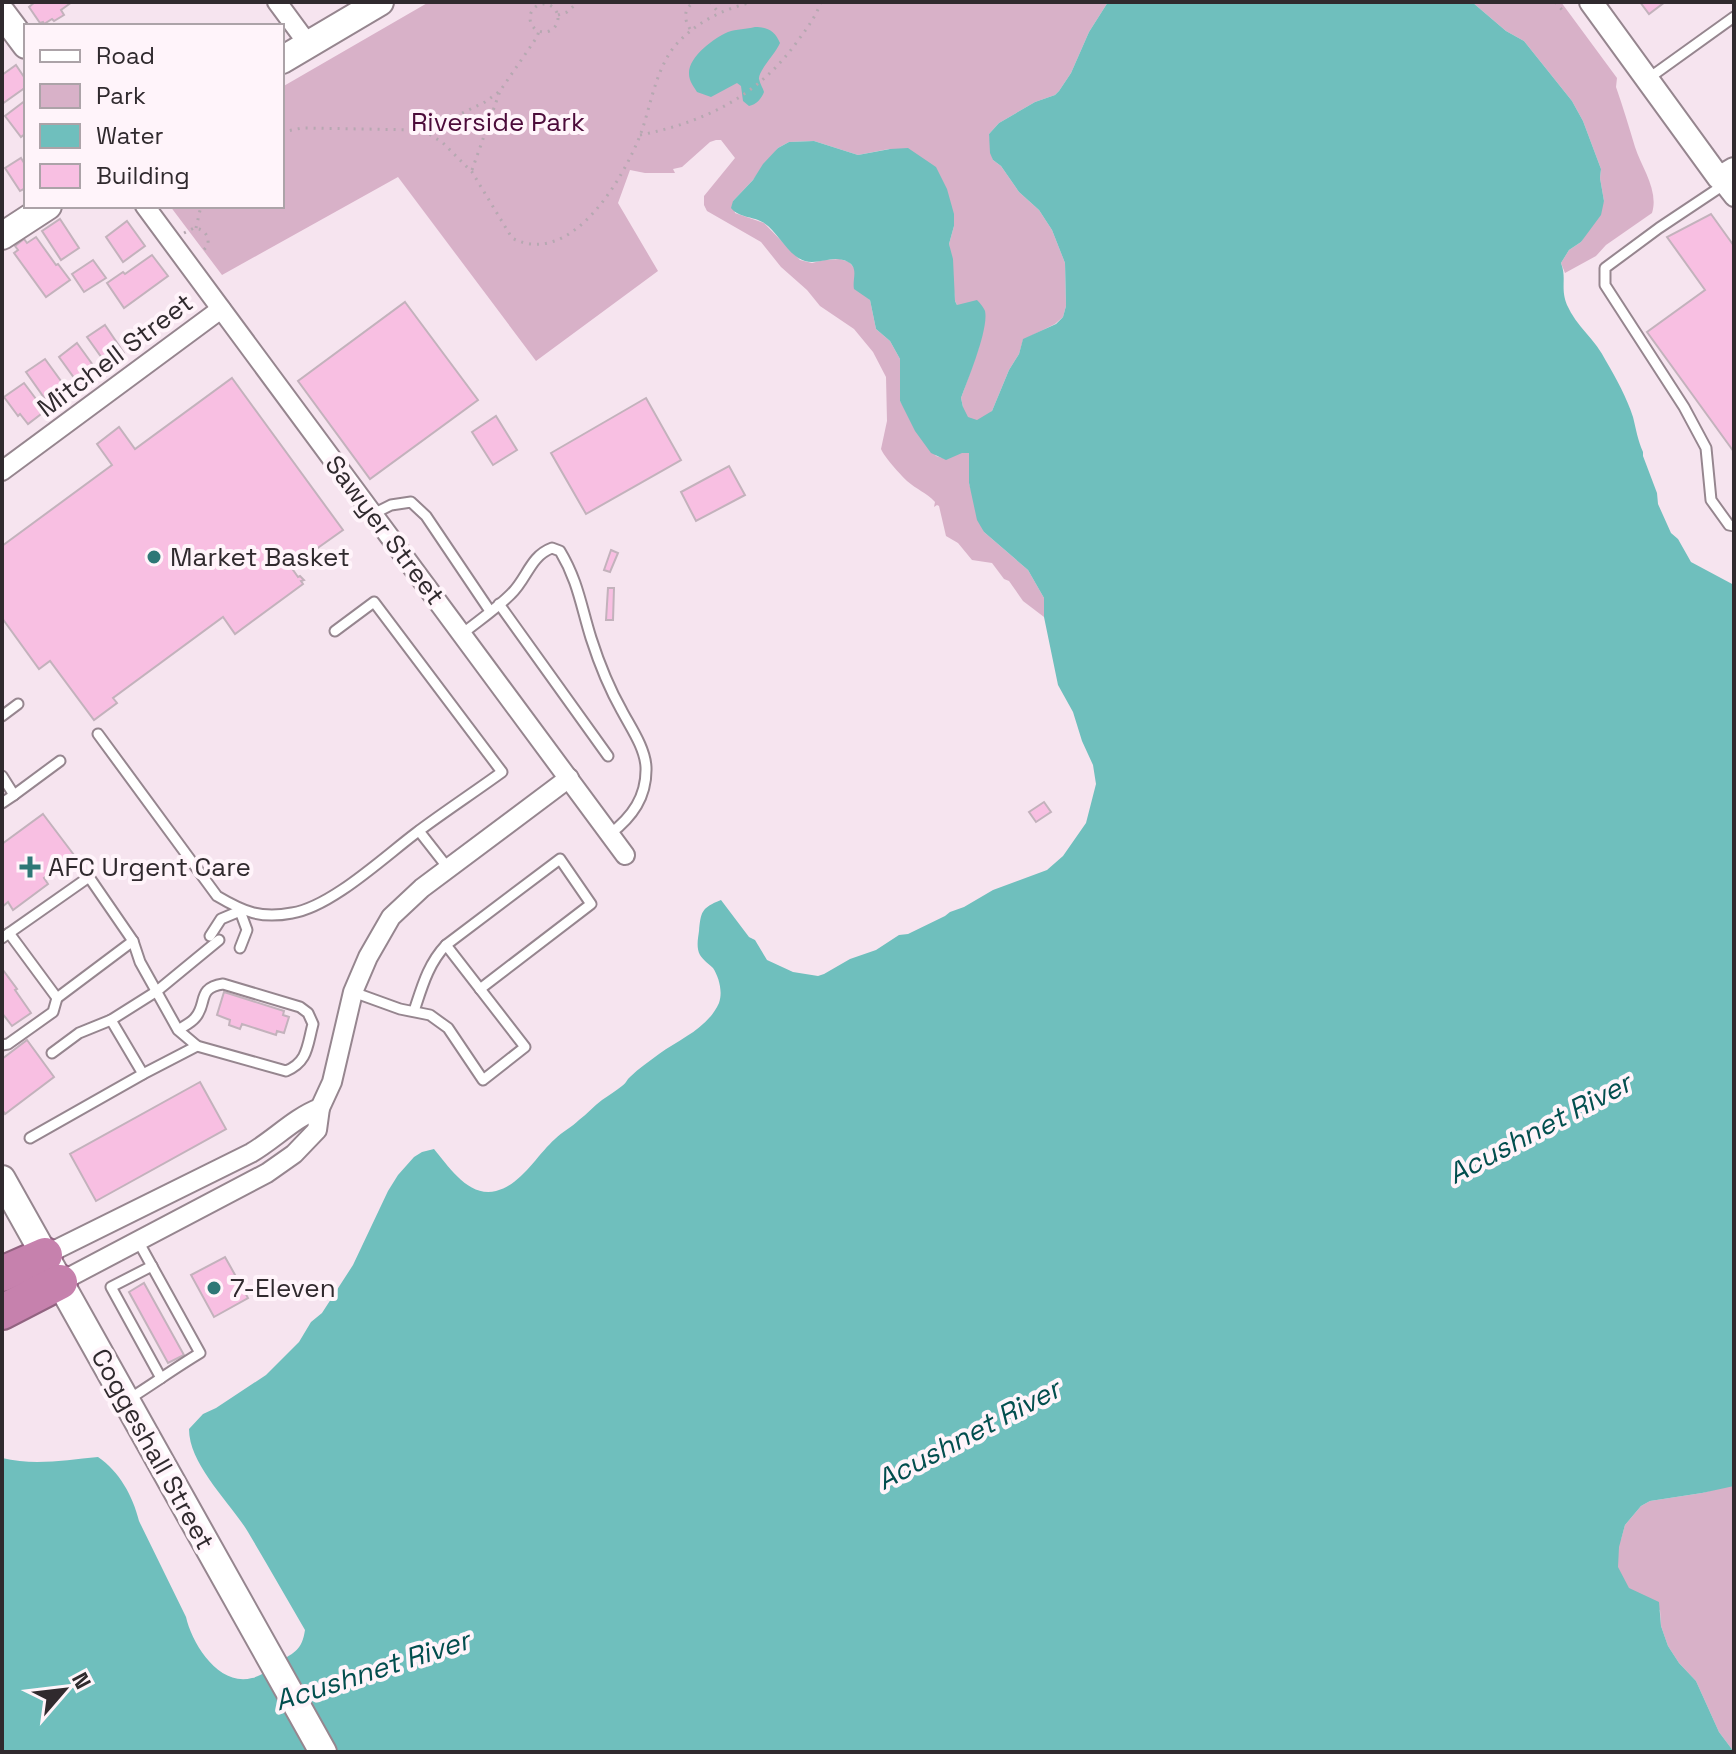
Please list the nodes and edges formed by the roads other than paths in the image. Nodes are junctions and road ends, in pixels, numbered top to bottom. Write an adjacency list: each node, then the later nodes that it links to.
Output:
1 (277, 2): 7 (street)
2 (380, 2): 7 (main road)
3 (1591, 2): 9 (street)
4 (2, 13): 6 (main road)
5 (1734, 17): 9 (lane)
6 (24, 42)
7 (308, 44): 8 (main road)
8 (284, 59)
9 (1647, 79): 10 (street)
10 (1728, 182): 17 (lane)
11 (45, 208): 13 (main road)
12 (146, 208): 14 (street, Sawyer Street)
13 (2, 236)
14 (221, 309): 15 (street, Mitchell Street); 16 (street, Sawyer Street)
15 (2, 471)
16 (373, 514): 19 (lane); 21 (street, Sawyer Street)
17 (1734, 526)
18 (499, 604): 19 (lane); 25 (lane); 32 (lane)
19 (490, 611): 21 (lane)
20 (335, 631): 31 (lane)
21 (462, 634): 28 (street, Sawyer Street)
22 (18, 704): 23 (lane)
23 (2, 716)
24 (98, 734): 35 (lane)
25 (608, 756)
26 (60, 761): 29 (lane)
27 (2, 776): 29 (lane)
28 (569, 778): 32 (street, Sawyer Street); 34 (street)
29 (14, 795): 30 (lane)
30 (2, 803)
31 (419, 831): 34 (lane); 35 (lane)
32 (610, 834): 33 (street, Sawyer Street)
33 (625, 855)
34 (448, 868): 42 (street)
35 (240, 911): 39 (lane); 41 (lane)
36 (6, 935): 37 (lane); 43 (lane)
37 (133, 941): 41 (lane); 43 (lane)
38 (446, 945): 40 (lane); 40 (lane); 44 (lane)
39 (240, 948)
40 (480, 989): 44 (lane)
41 (157, 991): 45 (lane); 46 (lane)
42 (353, 992): 44 (lane); 51 (street)
43 (57, 998): 47 (lane)
44 (414, 1011)
45 (111, 1020): 49 (lane); 50 (lane)
46 (178, 1030): 48 (lane); 48 (lane)
47 (2, 1045)
48 (197, 1046): 50 (lane)
49 (52, 1053)
50 (143, 1074): 52 (lane)
51 (320, 1108): 54 (street); 56 (street)
52 (30, 1138)
53 (2, 1179): 56 (main road, Coggeshall Street)
54 (138, 1241): 55 (lane); 56 (street)
55 (152, 1266): 59 (lane); 59 (lane)
56 (52, 1269): 57 (highway); 58 (highway); 60 (main road, Coggeshall Street)
57 (2, 1274)
58 (2, 1312)
59 (161, 1378): 60 (lane)
60 (126, 1401): 61 (main road, Coggeshall Street)
61 (323, 1752)

